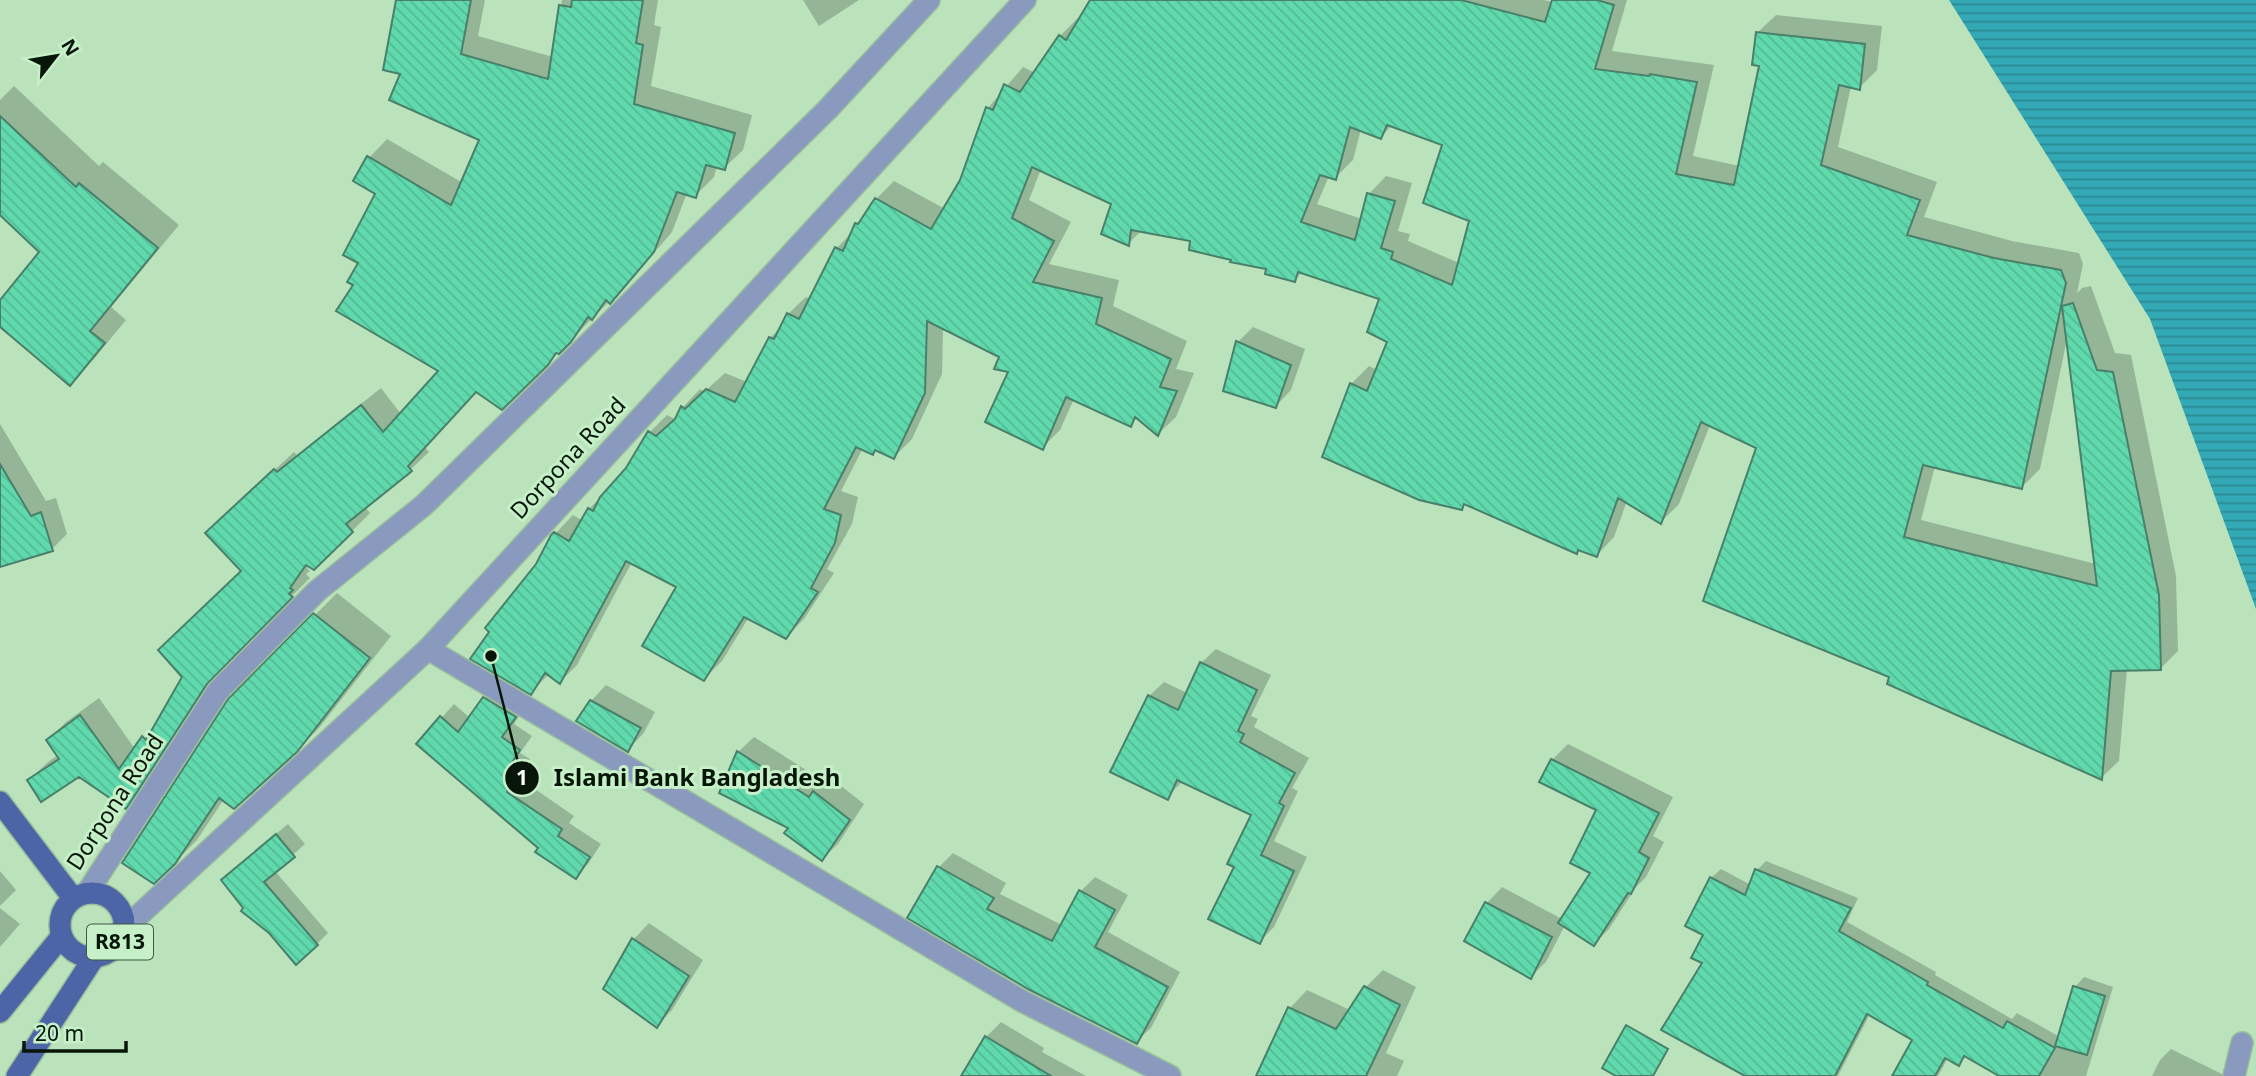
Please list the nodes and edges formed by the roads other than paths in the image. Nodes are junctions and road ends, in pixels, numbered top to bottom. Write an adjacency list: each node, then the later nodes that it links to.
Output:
1 (929, 0): 5 (street, Dorpona Road)
2 (1025, 0): 3 (street, Dorpona Road)
3 (428, 649): 6 (street, Dorpona Road); 12 (street)
4 (0, 802): 5 (main road, R813)
5 (80, 896): 6 (main road, R813); 7 (main road, R813)
6 (125, 928): 8 (main road, R813)
7 (60, 938): 8 (main road, R813); 9 (main road, R813)
8 (95, 956): 11 (main road, R813)
9 (0, 1012)
10 (2242, 1043): 13 (street)
11 (17, 1076)
12 (1170, 1076)
13 (2234, 1076)

